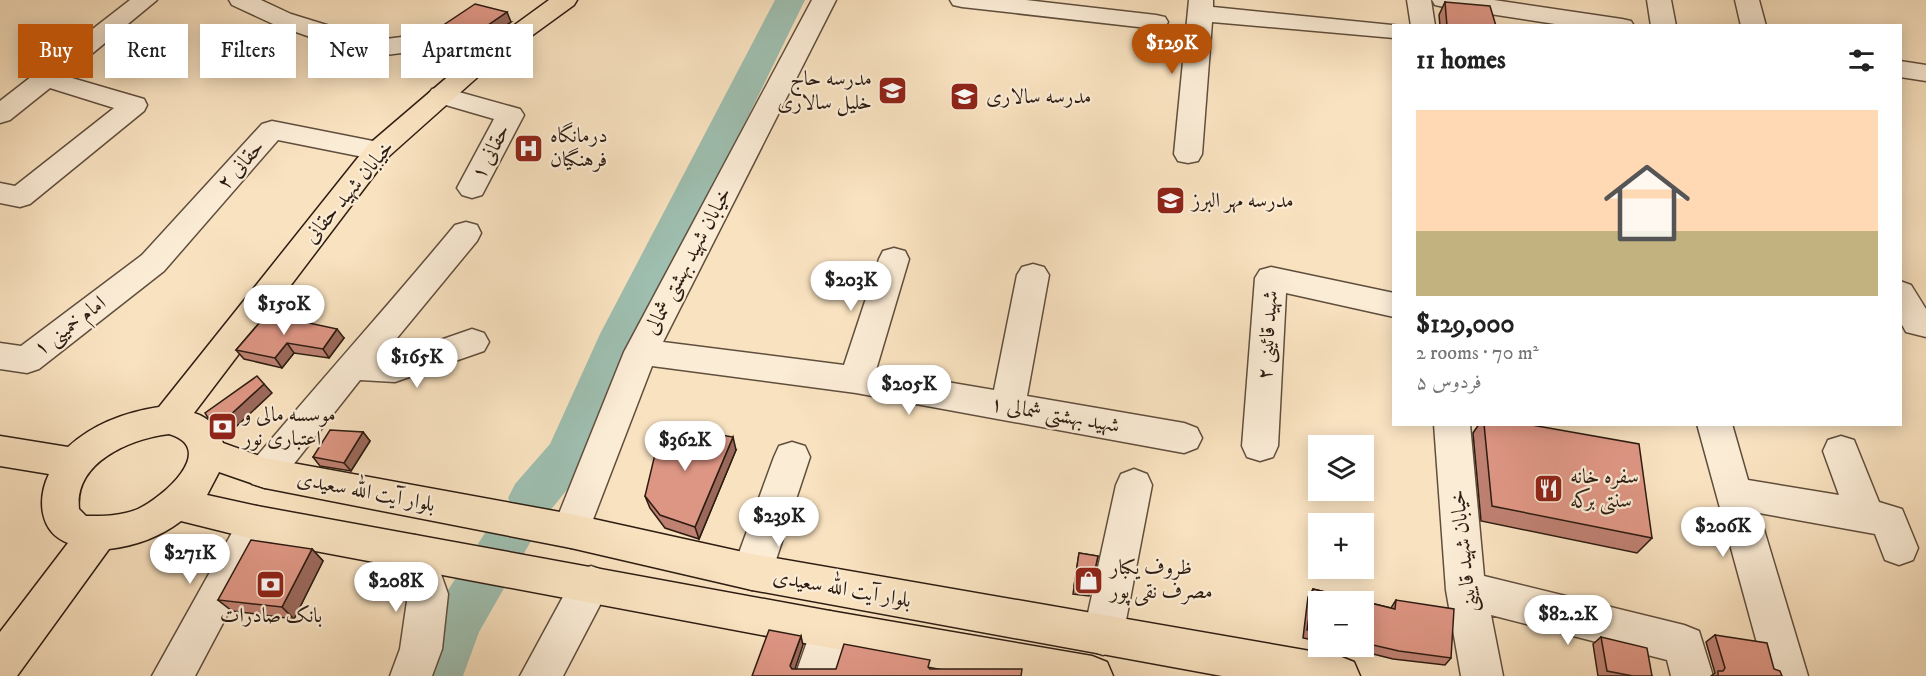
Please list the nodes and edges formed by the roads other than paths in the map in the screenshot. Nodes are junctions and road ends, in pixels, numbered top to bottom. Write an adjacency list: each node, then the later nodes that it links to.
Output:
1 (145, 0): 18 (street)
2 (241, 0): 19 (street)
3 (565, 0): 12 (main road, خیابان شهید حقانی)
4 (824, 0): 36 (street, خیابان شهید بهشتی شمالی)
5 (962, 0): 11 (street)
6 (1419, 0): 13 (street)
7 (1444, 0): 14 (street)
8 (1659, 0): 15 (street)
9 (1747, 0): 16 (street)
10 (1200, 6): 17 (street); 25 (street)
11 (1156, 22)
12 (532, 24)
13 (1424, 24)
14 (1608, 24)
15 (1664, 24)
16 (1753, 24)
17 (1392, 31)
18 (93, 40)
19 (401, 45)
20 (44, 78): 23 (street); 27 (street)
21 (461, 78): 22 (main road, خیابان شهید حقانی)
22 (441, 95): 24 (main road, خیابان شهید حقانی); 26 (street, حقانی ۱)
23 (0, 114)
24 (378, 151): 31 (street, حقانی ۲); 41 (main road, خیابان شهید حقانی)
25 (1188, 154)
26 (472, 188)
27 (0, 193)
28 (466, 233): 38 (street)
29 (894, 259): 39 (street)
30 (1033, 275): 40 (street)
31 (135, 276): 37 (street, امام خمینی ۱)
32 (1902, 296): 34 (street)
33 (1392, 305): 45 (street, شهید قائینی ۲)
34 (1926, 325)
35 (472, 342): 38 (street)
36 (640, 352): 39 (street, شهید بهشتی شمالی ۱); 57 (street, خیابان شهید بهشتی شمالی)
37 (0, 356)
38 (351, 366): 51 (street)
39 (856, 380): 40 (street, شهید بهشتی شمالی ۱)
40 (1008, 406): 44 (street, شهید بهشتی شمالی ۱)
41 (170, 420): 48 (main road); 50 (main road)
42 (1452, 426): 63 (street, خیابان شهید قایینی)
43 (1715, 426): 53 (street)
44 (1184, 438)
45 (1260, 446)
46 (0, 451): 50 (main road)
47 (1841, 451): 55 (street)
48 (208, 453): 51 (main road, بلوار آیت الله سعیدی); 54 (main road)
49 (792, 457): 61 (street)
50 (75, 464): 58 (main road)
51 (265, 472): 57 (main road, بلوار آیت الله سعیدی)
52 (1134, 485): 65 (street)
53 (1733, 493): 55 (street); 76 (street)
54 (176, 504): 56 (main road, بلوار آیت الله سعیدی); 58 (main road)
55 (1866, 516): 59 (street)
56 (257, 523): 60 (main road, بلوار آیت الله سعیدی); 69 (street)
57 (572, 531): 61 (main road, بلوار آیت الله سعیدی)
58 (98, 534): 68 (main road)
59 (1899, 548)
60 (415, 552): 62 (main road, بلوار آیت الله سعیدی); 70 (street)
61 (752, 572): 65 (main road, بلوار آیت الله سعیدی)
62 (591, 584): 64 (main road, بلوار آیت الله سعیدی); 71 (street)
63 (1467, 590): 66 (street); 75 (street, خیابان شهید قایینی)
64 (830, 630): 67 (main road, بلوار آیت الله سعیدی); 72 (street)
65 (1103, 636): 74 (main road, بلوار آیت الله سعیدی)
66 (1688, 661)
67 (955, 663): 73 (main road, بلوار آیت الله سعیدی)
68 (0, 665)
69 (173, 676)
70 (411, 676)
71 (541, 676)
72 (816, 676)
73 (1092, 676)
74 (1340, 676)
75 (1482, 676)
76 (1787, 676)

